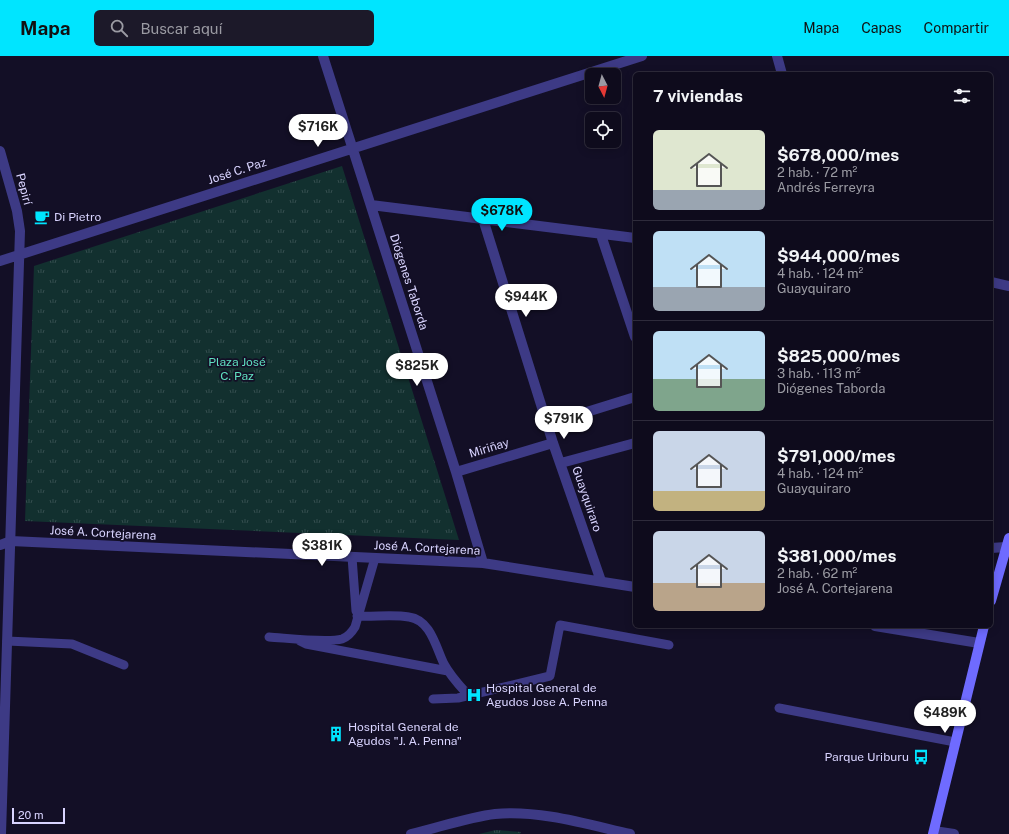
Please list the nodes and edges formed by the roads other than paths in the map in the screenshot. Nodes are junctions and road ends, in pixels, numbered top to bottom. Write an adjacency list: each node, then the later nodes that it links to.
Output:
1 (323, 56): 5 (street, Diógenes Taborda)
2 (642, 56): 5 (street, José C. Paz)
3 (777, 56): 4 (street)
4 (781, 72)
5 (352, 149): 7 (street, Diógenes Taborda); 11 (street, José C. Paz)
6 (0, 151): 11 (street, Pepirí)
7 (371, 205): 8 (street); 21 (street, Diógenes Taborda)
8 (483, 219): 9 (street); 17 (street, Guayquiraro)
9 (601, 235): 10 (street); 15 (street)
10 (633, 238)
11 (20, 254): 12 (street, José C. Paz); 22 (street, Pepirí)
12 (0, 261)
13 (993, 282): 14 (street)
14 (1009, 286)
15 (633, 331)
16 (633, 398): 17 (street)
17 (548, 424): 18 (street, Guayquiraro)
18 (553, 443): 20 (street, Guayquiraro); 21 (street, Miriñay)
19 (633, 444): 20 (street)
20 (561, 463): 29 (street, Guayquiraro)
21 (456, 472): 28 (street, Diógenes Taborda)
22 (10, 541): 24 (street, José A. Cortejarena); 26 (street, José A. Cortejarena); 38 (street, Pepirí)
23 (1008, 542): 25 (street); 31 (main road)
24 (0, 545)
25 (993, 547)
26 (352, 557): 27 (street, José A. Cortejarena); 32 (lane)
27 (375, 558): 28 (street, José A. Cortejarena); 32 (lane)
28 (483, 563): 29 (street, José A. Cortejarena)
29 (602, 581): 30 (street, José A. Cortejarena)
30 (633, 587)
31 (993, 594)
32 (357, 616): 37 (lane); 42 (lane)
33 (901, 628): 35 (street)
34 (983, 628): 39 (main road)
35 (927, 630): 39 (street)
36 (269, 637): 37 (lane)
37 (296, 638): 42 (lane)
38 (7, 641): 41 (lane); 48 (street, Pepirí)
39 (979, 643): 46 (main road)
40 (669, 645): 43 (lane)
41 (124, 665)
42 (448, 671): 43 (lane)
43 (469, 696): 44 (lane)
44 (434, 699)
45 (779, 708): 46 (lane)
46 (955, 742): 47 (main road)
47 (934, 832): 51 (street)
48 (1, 834)
49 (411, 834): 50 (street)
50 (630, 834)
51 (954, 834)

